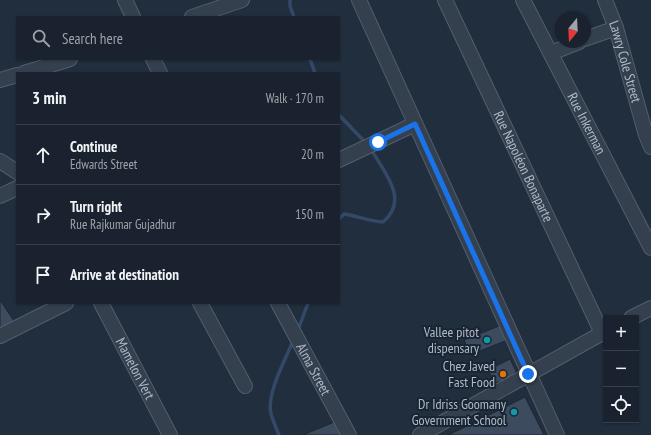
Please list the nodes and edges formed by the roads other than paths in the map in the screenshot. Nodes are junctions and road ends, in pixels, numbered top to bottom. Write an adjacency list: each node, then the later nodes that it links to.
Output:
1 (125, 0): 7 (street)
2 (242, 0): 8 (street)
3 (359, 0): 19 (street)
4 (445, 0): 33 (street, Rue Napoléon Bonaparte)
5 (523, 0): 12 (street, Rue Inkerman)
6 (605, 0): 9 (street, Lawry Cole Street)
7 (133, 16)
8 (195, 16)
9 (616, 28): 10 (street); 20 (street, Lawry Cole Street)
10 (591, 38)
11 (564, 48): 12 (street)
12 (552, 53): 26 (street, Rue Inkerman)
13 (67, 60): 15 (street)
14 (154, 60): 16 (street)
15 (27, 72)
16 (160, 72)
17 (16, 75): 18 (street)
18 (0, 80)
19 (415, 124): 21 (street); 36 (street)
20 (651, 147)
21 (343, 158)
22 (0, 161): 23 (street)
23 (16, 171)
24 (16, 188): 25 (street)
25 (0, 196)
26 (651, 248)
27 (64, 304): 35 (street)
28 (101, 304): 38 (street, Mamelon Vert)
29 (201, 304): 37 (street)
30 (279, 304): 39 (street, Alma Street)
31 (651, 308): 32 (street)
32 (637, 315)
33 (603, 330)
34 (603, 333): 36 (street)
35 (0, 336)
36 (528, 374): 40 (street); 41 (street)
37 (245, 386)
38 (170, 435)
39 (349, 435)
40 (420, 435)
41 (557, 435)

